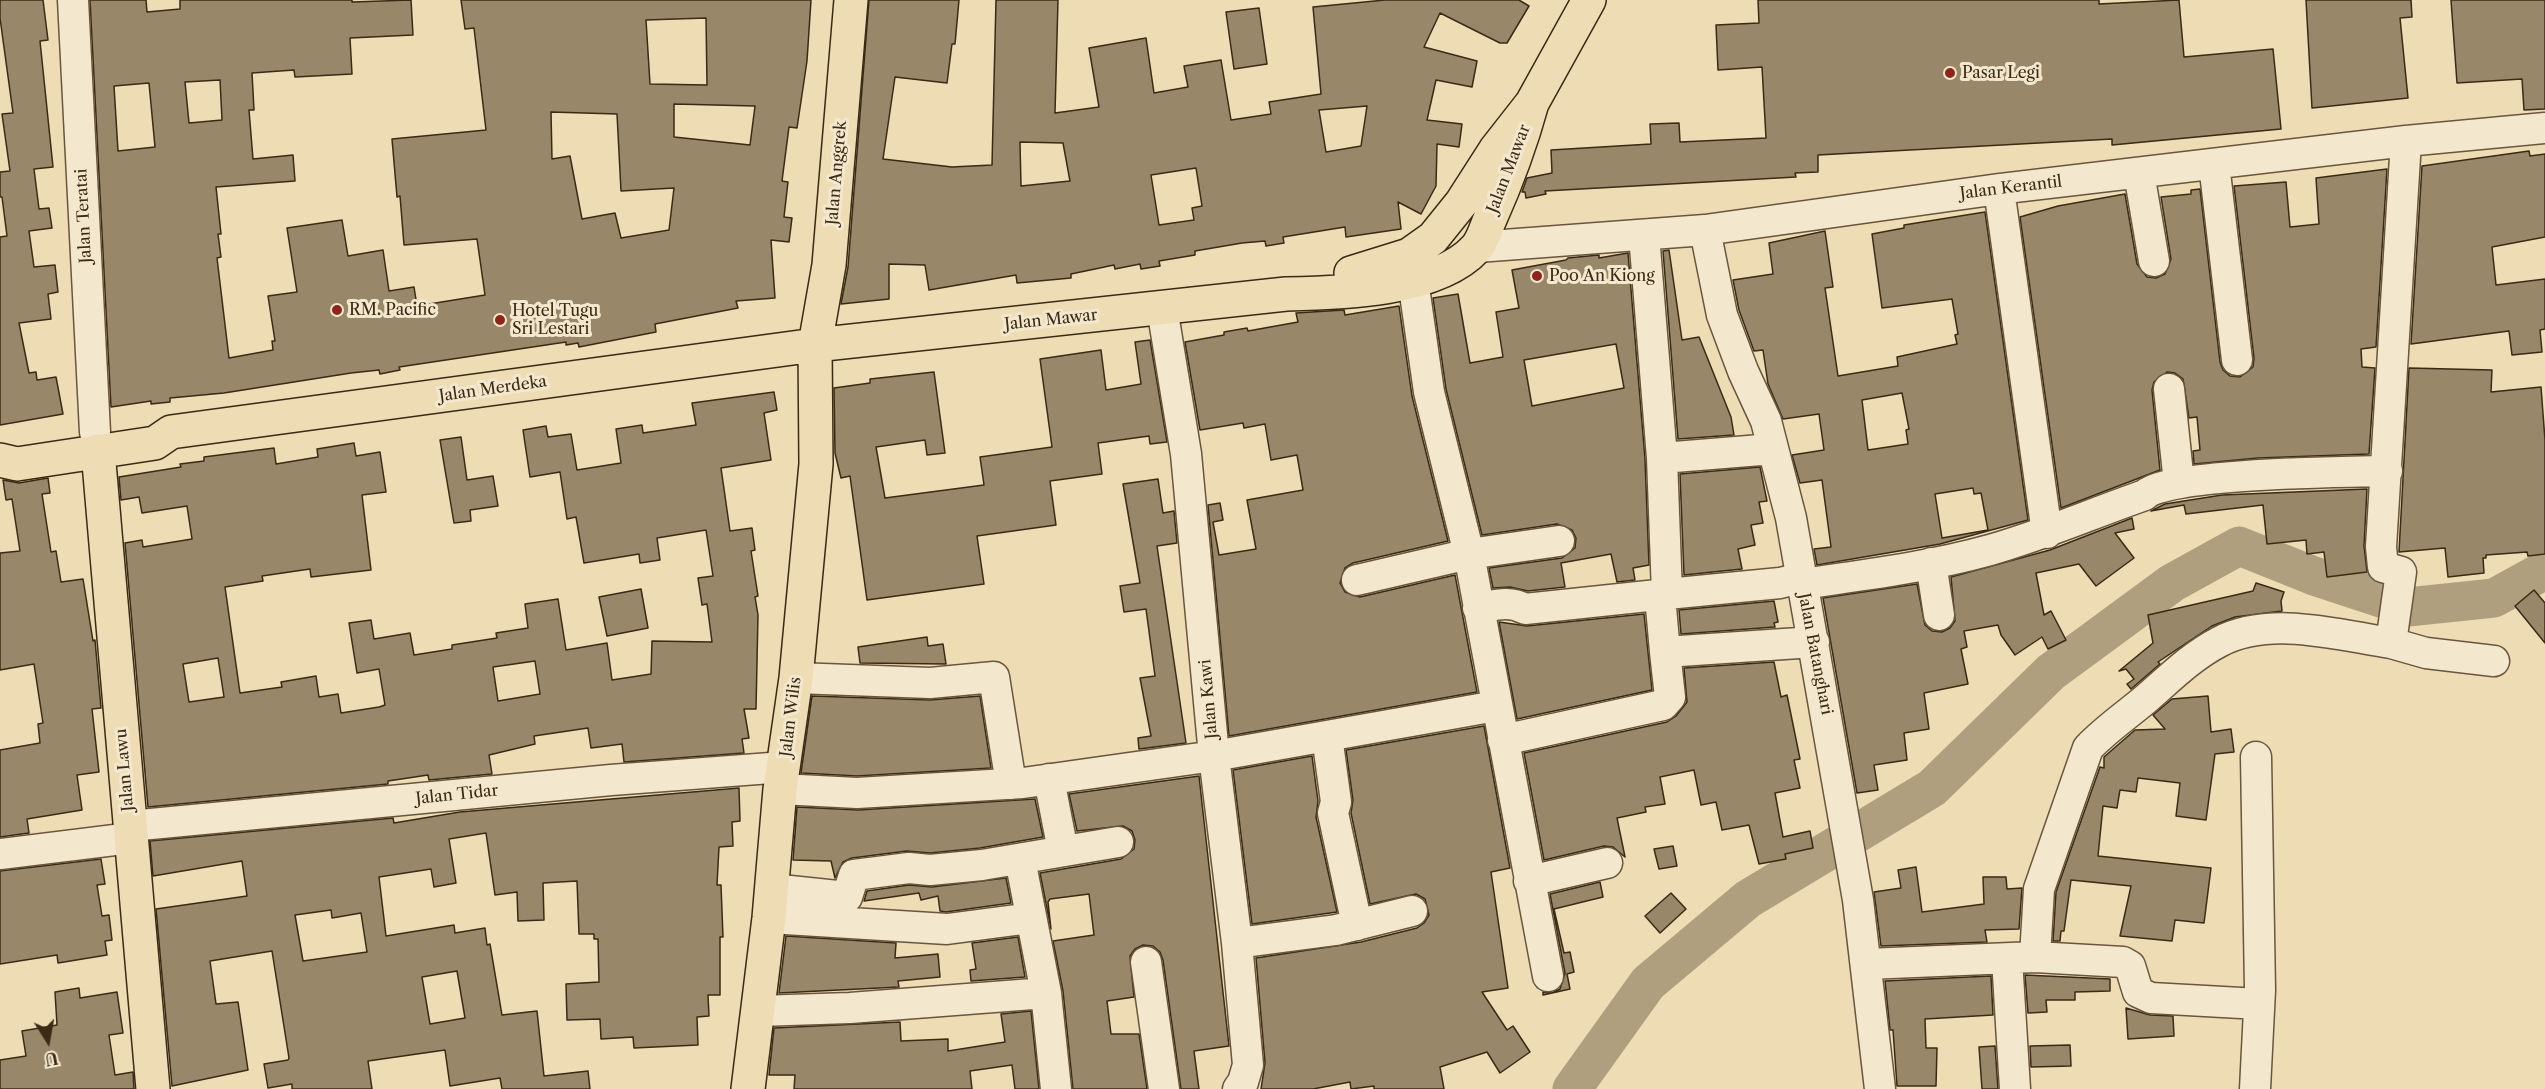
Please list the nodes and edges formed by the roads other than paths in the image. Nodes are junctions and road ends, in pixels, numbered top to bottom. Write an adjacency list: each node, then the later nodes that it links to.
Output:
1 (73, 0): 20 (street, Jalan Teratai)
2 (851, 0): 17 (main road, Jalan Anggrek)
3 (1590, 0): 4 (main road, Jalan Mawar)
4 (1532, 104): 12 (main road, Jalan Mawar); 15 (main road, Jalan Mawar)
5 (2545, 128): 6 (street, Jalan Kerantil)
6 (2406, 141): 7 (street, Jalan Kerantil); 25 (street)
7 (2214, 164): 8 (street, Jalan Kerantil); 18 (street)
8 (2139, 173): 9 (street, Jalan Kerantil); 13 (street)
9 (1999, 189): 10 (street, Jalan Kerantil); 27 (street)
10 (1705, 230): 11 (street, Jalan Kerantil); 21 (street, Jalan Batanghari)
11 (1644, 235): 12 (street, Jalan Kerantil); 23 (street)
12 (1477, 247): 14 (main road, Jalan Mawar)
13 (2154, 261)
14 (1413, 280): 15 (main road, Jalan Mawar); 29 (street)
15 (1286, 294): 16 (main road, Jalan Mawar)
16 (1162, 308): 17 (main road, Jalan Mawar); 44 (street, Jalan Kawi)
17 (815, 345): 20 (main road, Jalan Merdeka); 40 (main road, Jalan Wilis)
18 (2237, 360)
19 (2169, 389): 26 (street)
20 (96, 442): 22 (main road, Jalan Merdeka); 24 (main road, Jalan Merdeka); 49 (main road, Jalan Lawu)
21 (1773, 449): 23 (street); 32 (street, Jalan Batanghari)
22 (0, 454)
23 (1662, 458): 33 (street)
24 (0, 460)
25 (2387, 471): 26 (street); 36 (street)
26 (2179, 483): 27 (street)
27 (2047, 533): 30 (street)
28 (1559, 541): 29 (street)
29 (1468, 554): 31 (street); 34 (street)
30 (1931, 563): 32 (street); 35 (street)
31 (1357, 580)
32 (1801, 581): 33 (street); 37 (street, Jalan Batanghari)
33 (1663, 595): 34 (street); 38 (street)
34 (1478, 608): 41 (street)
35 (1939, 615)
36 (2392, 637): 39 (street); 61 (street)
37 (1814, 642): 38 (street); 63 (street, Jalan Batanghari)
38 (1665, 652): 43 (street)
39 (2494, 661)
40 (796, 678): 46 (main road, Jalan Wilis); 48 (street)
41 (1496, 706): 42 (street, Jalan Tidar); 43 (street)
42 (1327, 736): 44 (street, Jalan Tidar); 59 (street)
43 (1503, 740): 55 (street)
44 (1214, 756): 47 (street, Jalan Tidar); 60 (street, Jalan Kawi)
45 (2256, 757): 66 (street)
46 (782, 778): 48 (street, Jalan Tidar); 49 (street, Jalan Tidar); 56 (main road, Jalan Wilis)
47 (1049, 779): 48 (street, Jalan Tidar); 51 (street)
48 (1011, 784)
49 (130, 832): 52 (street, Jalan Tidar); 68 (main road, Jalan Lawu)
50 (1118, 842): 51 (street)
51 (1063, 851): 53 (street)
52 (0, 854)
53 (1020, 859): 56 (street); 58 (street)
54 (1607, 863): 55 (street)
55 (1529, 881): 64 (street)
56 (770, 904): 58 (street); 67 (main road, Jalan Wilis)
57 (1412, 911): 59 (street)
58 (1031, 918): 65 (street)
59 (1357, 925): 60 (street)
60 (1238, 943): 72 (street, Jalan Kawi)
61 (2021, 958): 63 (street); 66 (street); 74 (street)
62 (1146, 962): 71 (street)
63 (1867, 964): 73 (street, Jalan Batanghari)
64 (1548, 976)
65 (1046, 993): 67 (street); 70 (street)
66 (2259, 1004): 75 (street)
67 (758, 1011): 69 (main road, Jalan Wilis)
68 (153, 1089)
69 (748, 1089)
70 (1056, 1089)
71 (1164, 1089)
72 (1238, 1089)
73 (1880, 1089)
74 (2015, 1089)
75 (2255, 1089)

